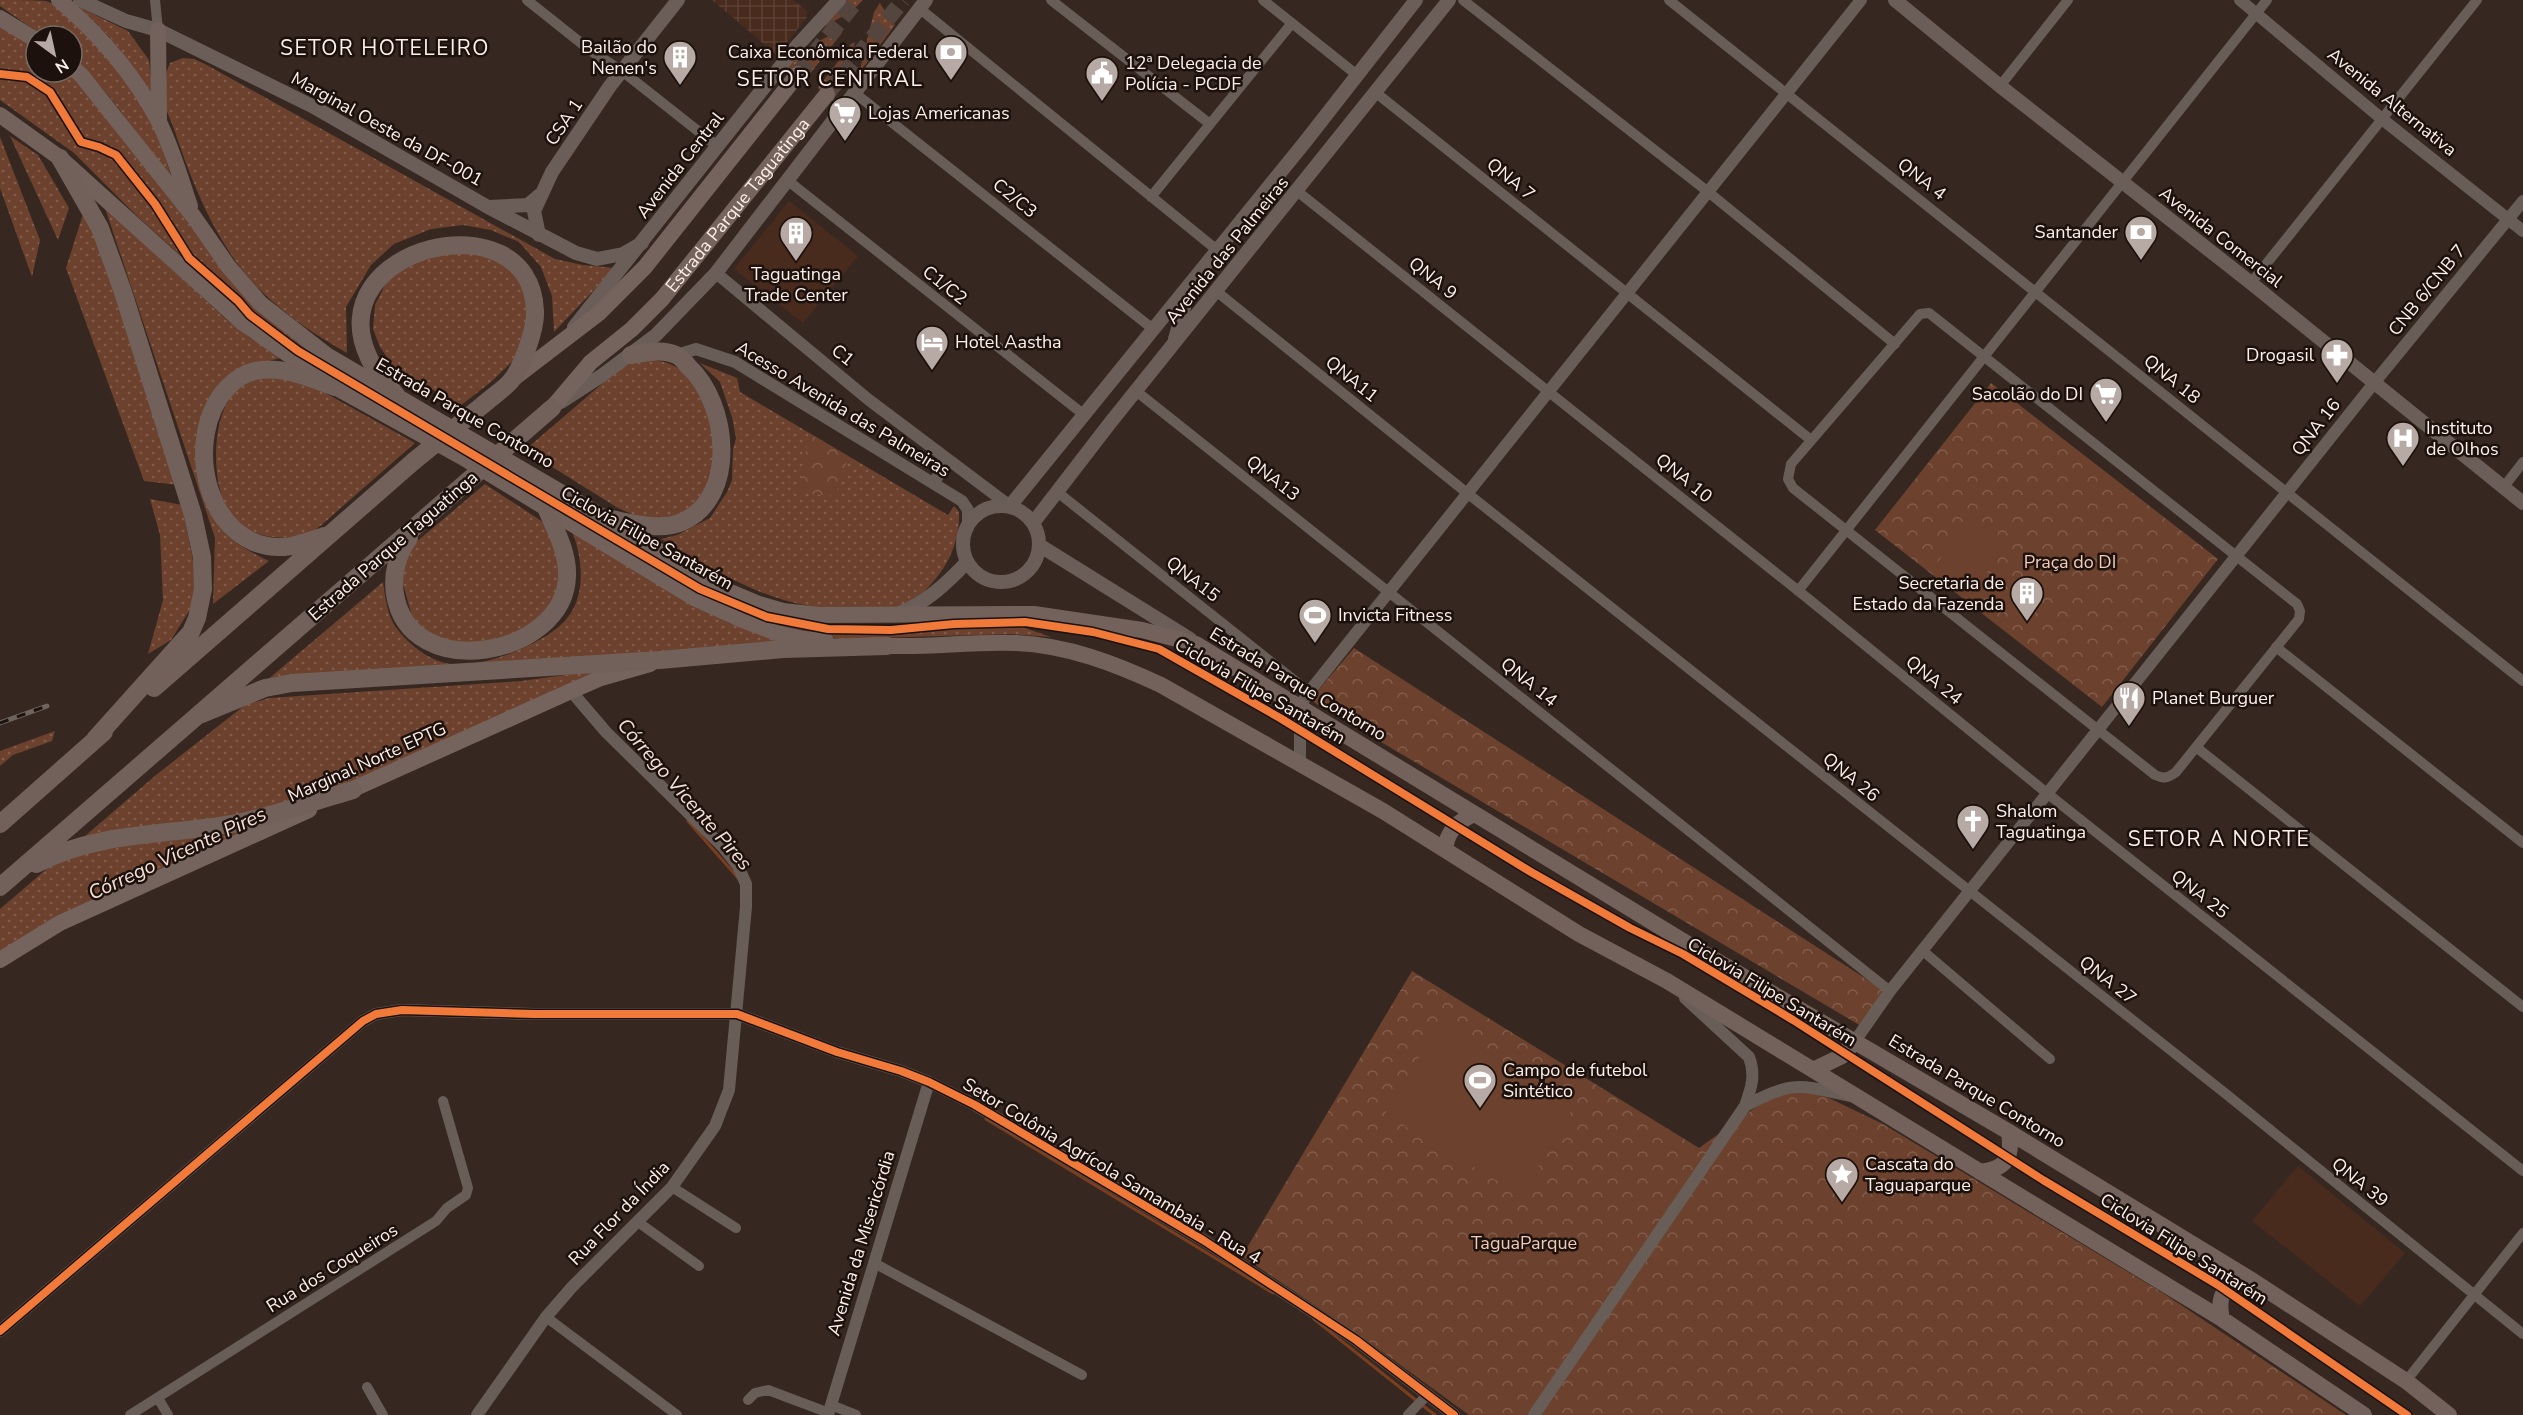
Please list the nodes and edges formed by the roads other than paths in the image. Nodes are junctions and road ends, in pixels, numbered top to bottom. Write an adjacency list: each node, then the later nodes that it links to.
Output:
1 (59, 0): 38 (highway)
2 (80, 0): 23 (main road, Marginal Oeste da DF-001)
3 (155, 0): 23 (street)
4 (527, 0): 27 (street)
5 (678, 0): 27 (main road, CSA 1)
6 (839, 0): 41 (main road, Avenida Central)
7 (1051, 0): 39 (street)
8 (1263, 0): 22 (street)
9 (1416, 0): 25 (main road, Avenida das Palmeiras)
10 (1449, 0): 26 (main road, Avenida das Palmeiras)
11 (1463, 0): 47 (street)
12 (1669, 0): 33 (street, QNA 4)
13 (1861, 0): 33 (street)
14 (1896, 0): 31 (main road, Avenida Comercial)
15 (2068, 0): 31 (street)
16 (2240, 0): 20 (street, Avenida Alternativa)
17 (2267, 0): 20 (street)
18 (2478, 0): 37 (street)
19 (923, 4): 35 (main road); 49 (street)
20 (2257, 13): 37 (street, Avenida Alternativa); 45 (street)
21 (0, 18): 24 (highway)
22 (1292, 23): 29 (street); 39 (street)
23 (158, 30): 38 (highway); 51 (main road, Marginal Oeste da DF-001)
24 (24, 33)
25 (1380, 46): 26 (main road); 29 (main road, Avenida das Palmeiras)
26 (1401, 60): 32 (main road, Avenida das Palmeiras)
27 (622, 71): 41 (street); 48 (main road, CSA 1)
28 (798, 74): 67 (main road, Estrada Parque Taguatinga)
29 (1357, 75): 40 (main road, Avenida das Palmeiras)
30 (84, 79): 52 (highway, Estrada Parque Contorno)
31 (2000, 86): 45 (main road, Avenida Comercial)
32 (1375, 92): 43 (main road, Avenida das Palmeiras); 63 (street, QNA 7)
33 (1787, 93): 47 (street); 64 (street, QNA 4)
34 (827, 94): 79 (main road, Estrada Parque Taguatinga)
35 (856, 94): 44 (main road); 66 (street, C2/C3)
36 (0, 115): 42 (highway)
37 (2382, 119): 54 (street, Avenida Alternativa); 61 (street)
38 (159, 121): 52 (highway)
39 (1209, 124): 49 (street)
40 (1305, 142): 43 (main road); 53 (main road, Avenida das Palmeiras)
41 (717, 146): 58 (main road, Avenida Central)
42 (60, 158): 75 (highway); 116 (highway)
43 (1323, 158): 46 (main road, Avenida das Palmeiras)
44 (787, 180): 60 (main road); 80 (street, C1/C2)
45 (2122, 182): 61 (main road, Avenida Comercial); 64 (street)
46 (1297, 190): 57 (main road, Avenida das Palmeiras); 77 (street, QNA 9)
47 (1707, 191): 63 (street); 68 (street)
48 (540, 195): 51 (main road); 56 (main road, CSA 1)
49 (1151, 197): 59 (street)
50 (2523, 201): 54 (street, CNB 6/CNB 7)
51 (488, 207): 56 (main road, Marginal Oeste da DF-001)
52 (194, 217): 78 (highway, Estrada Parque Contorno)
53 (1243, 217): 57 (main road); 59 (main road, Avenida das Palmeiras)
54 (2508, 219): 55 (street, Avenida Alternativa); 74 (street, CNB 6/CNB 7)
55 (2523, 231)
56 (539, 235): 58 (main road, Marginal Oeste da DF-001)
57 (1260, 235): 62 (main road, Avenida das Palmeiras)
58 (642, 243): 67 (main road, Avenida Central)
59 (1217, 250): 65 (main road, Avenida das Palmeiras)
60 (716, 273): 70 (main road); 83 (street, C1)
61 (2251, 283): 74 (main road, Avenida Comercial)
62 (1216, 291): 69 (main road, Avenida das Palmeiras); 89 (street, QNA11)
63 (1627, 292): 77 (street); 81 (street, QNA 7)
64 (2037, 292): 72 (street); 90 (street, QNA 18)
65 (1173, 306): 66 (main road, Avenida das Palmeiras); 69 (main road)
66 (1153, 329): 80 (main road, Avenida das Palmeiras)
67 (564, 339): 73 (main road, Estrada Parque Taguatinga)
68 (1895, 344): 72 (street); 81 (street)
69 (1173, 346): 76 (main road, Avenida das Palmeiras)
70 (630, 355): 71 (highway); 79 (main road)
71 (677, 355): 86 (street, Acesso Avenida das Palmeiras); 94 (highway)
72 (1985, 357): 98 (street); 101 (street)
73 (510, 382): 78 (highway); 99 (highway, Estrada Parque Taguatinga, bridge)
74 (2374, 383): 87 (main road, Avenida Comercial); 90 (street, QNA 16)
75 (335, 387): 93 (highway); 99 (highway)
76 (1136, 391): 85 (main road, Avenida das Palmeiras); 103 (street, QNA13)
77 (1549, 391): 89 (street); 104 (street, QNA 10)
78 (396, 395): 94 (highway, Estrada Parque Contorno)
79 (552, 408): 96 (highway, Estrada Parque Taguatinga, bridge)
80 (1083, 414): 82 (main road, Avenida das Palmeiras)
81 (1811, 440): 98 (street)
82 (1058, 448): 85 (main road); 92 (main road, Avenida das Palmeiras)
83 (949, 461): 86 (street); 92 (street, C1)
84 (2523, 462): 87 (street)
85 (1074, 469): 88 (main road, Avenida das Palmeiras)
86 (933, 483): 97 (street, Acesso Avenida das Palmeiras)
87 (2503, 488): 91 (main road, Avenida Comercial)
88 (1056, 491): 95 (main road, Avenida das Palmeiras); 113 (street, QNA15)
89 (1467, 493): 103 (street); 111 (street, QNA11)
90 (2287, 493): 101 (street, QNA 16); 110 (street, QNA 18)
91 (2523, 503)
92 (1010, 506): 95 (main road); 97 (main road)
93 (548, 510): 96 (highway); 107 (highway)
94 (605, 518): 105 (highway, Estrada Parque Contorno)
95 (1033, 523): 100 (main road)
96 (420, 524): 114 (highway, Estrada Parque Taguatinga)
97 (968, 528): 102 (main road)
98 (1847, 530): 104 (street); 115 (street)
99 (331, 534): 116 (highway, Estrada Parque Taguatinga)
100 (1039, 545): 102 (main road); 106 (main road)
101 (2237, 557): 108 (street); 115 (street, QNA 16)
102 (967, 562): 105 (main road)
103 (1389, 591): 113 (street); 130 (street, QNA 14)
104 (1798, 591): 120 (street, QNA 24)
105 (899, 613): 106 (highway, Estrada Parque Contorno)
106 (1196, 644): 113 (highway, Estrada Parque Contorno)
107 (887, 646): 109 (highway); 118 (highway)
108 (2276, 647): 117 (street); 123 (street)
109 (660, 660): 112 (main road, Marginal Norte EPTG); 114 (highway)
110 (2523, 681)
111 (1713, 688): 126 (street, QNA 26)
112 (571, 691): 119 (main road, Marginal Norte EPTG); 132 (street, Rua Flor da Índia)
113 (1305, 699): 118 (street); 121 (highway, Estrada Parque Contorno)
114 (197, 716): 125 (highway, Estrada Parque Taguatinga)
115 (2099, 731): 117 (street); 120 (street, QNA 16)
116 (95, 739): 122 (highway, Estrada Parque Taguatinga)
117 (2196, 747): 131 (street)
118 (1300, 764): 124 (highway)
119 (353, 790): 125 (highway); 128 (main road, Marginal Norte EPTG)
120 (2048, 794): 126 (street, QNA 16); 144 (street, QNA 25)
121 (1474, 814): 124 (highway); 133 (highway, Estrada Parque Contorno)
122 (0, 824)
123 (2523, 843)
124 (1445, 850): 129 (highway)
125 (4, 883)
126 (1970, 892): 127 (street, QNA 16); 138 (street, QNA 27)
127 (1923, 951): 130 (street, QNA 16); 134 (street)
128 (0, 960)
129 (1667, 981): 135 (highway); 142 (street)
130 (1890, 992): 133 (street, QNA 16)
131 (2523, 1007)
132 (737, 1014): 136 (street, Setor Colônia Agrícola Samambaia - Rua 4); 146 (street, Rua Flor da Índia); 156 (street)
133 (1855, 1041): 135 (highway); 143 (highway, Estrada Parque Contorno)
134 (2050, 1059)
135 (1813, 1070): 140 (highway)
136 (908, 1074): 137 (street, Setor Colônia Agrícola Samambaia - Rua 4); 139 (street)
137 (929, 1082): 139 (street, Avenida da Misericórdia); 161 (street, Setor Colônia Agrícola Samambaia - Rua 4)
138 (2226, 1094): 153 (street, QNA 39)
139 (924, 1096): 150 (street, Avenida da Misericórdia)
140 (1856, 1097): 142 (street); 145 (highway)
141 (443, 1101): 162 (street, Rua dos Coqueiros)
142 (1745, 1106): 173 (street)
143 (2009, 1132): 145 (highway); 152 (highway, Estrada Parque Contorno)
144 (2523, 1171)
145 (1980, 1172): 155 (highway)
146 (672, 1187): 147 (street, Rua Flor da Índia); 148 (street)
147 (638, 1222): 151 (street); 154 (street, Rua Flor da Índia)
148 (736, 1228)
149 (2523, 1233): 153 (street)
150 (874, 1263): 158 (street); 164 (street, Avenida da Misericórdia)
151 (699, 1266)
152 (2250, 1279): 155 (highway); 159 (highway, Estrada Parque Contorno)
153 (2474, 1295): 157 (street, QNA 39); 159 (street)
154 (546, 1317): 168 (street, Rua Flor da Índia); 169 (street)
155 (2222, 1319): 174 (highway)
156 (0, 1332)
157 (2523, 1334)
158 (1082, 1375)
159 (2406, 1381): 175 (highway, Estrada Parque Contorno)
160 (367, 1387): 167 (street)
161 (1428, 1394): 171 (street); 172 (street, Setor Colônia Agrícola Samambaia - Rua 4)
162 (158, 1398): 165 (street, Rua dos Coqueiros); 166 (street)
163 (748, 1400): 164 (street)
164 (829, 1411): 170 (street)
165 (130, 1415)
166 (168, 1415)
167 (383, 1415)
168 (477, 1415)
169 (677, 1415)
170 (856, 1415)
171 (1408, 1415)
172 (1454, 1415)
173 (1534, 1415)
174 (2364, 1415)
175 (2449, 1415)

